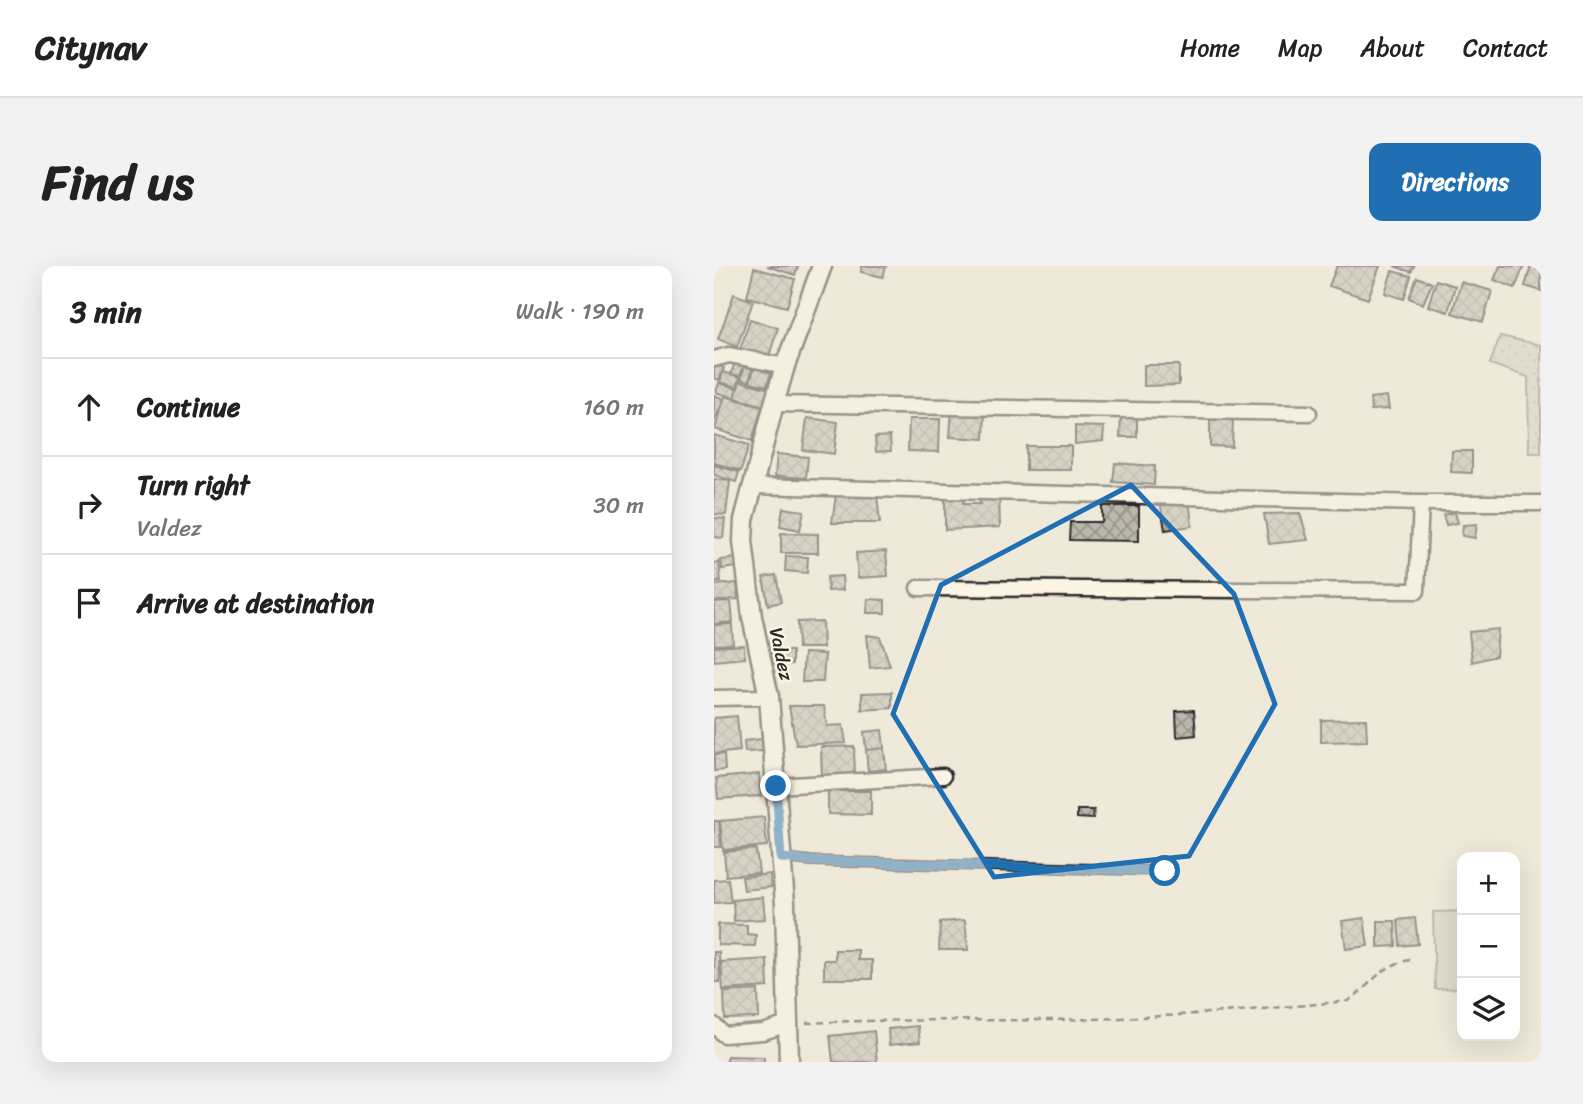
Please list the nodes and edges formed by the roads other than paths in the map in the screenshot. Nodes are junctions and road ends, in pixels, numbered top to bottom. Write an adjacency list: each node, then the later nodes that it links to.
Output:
1 (822, 266): 3 (street, Valdez)
2 (714, 359): 3 (street)
3 (785, 366): 4 (street, Valdez)
4 (774, 404): 5 (street); 6 (street, Valdez)
5 (1309, 413)
6 (752, 486): 7 (street); 10 (street, Valdez)
7 (1421, 503): 8 (street); 9 (street)
8 (1541, 503)
9 (918, 588)
10 (769, 696): 11 (street); 13 (street, Valdez)
11 (714, 698)
12 (943, 776): 13 (street)
13 (776, 786): 14 (street, Valdez)
14 (781, 858): 15 (lane); 16 (street, Valdez)
15 (1165, 871)
16 (788, 1024): 17 (street); 18 (street, Valdez)
17 (714, 1025)
18 (789, 1062)

